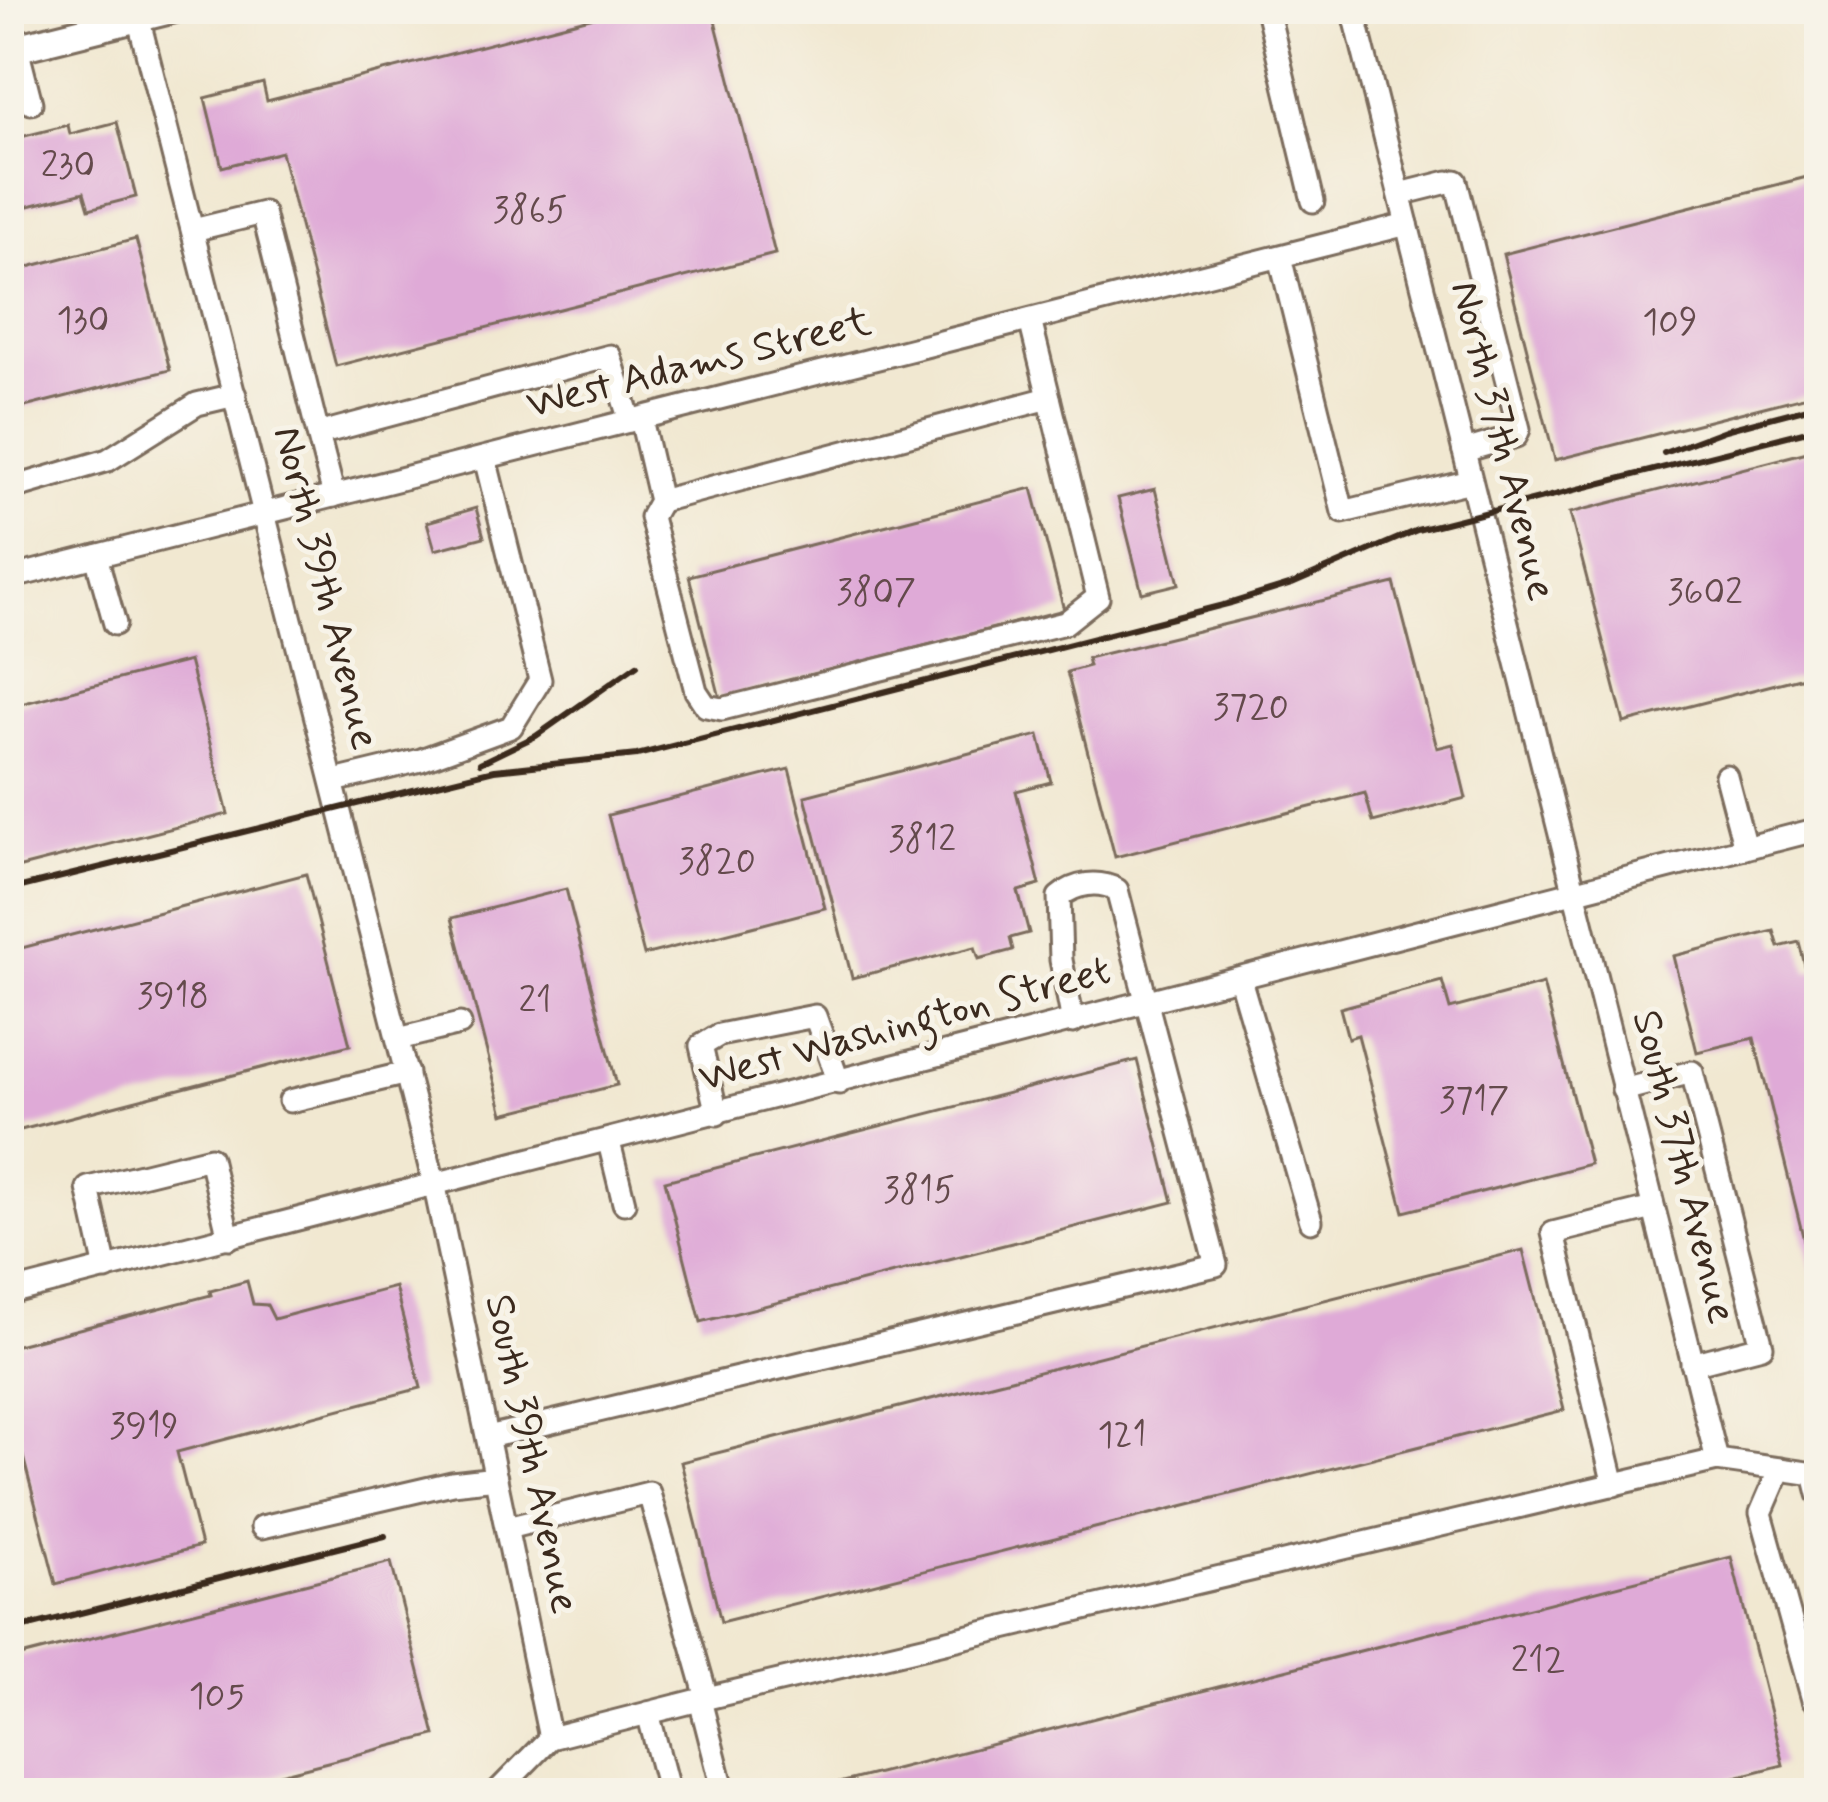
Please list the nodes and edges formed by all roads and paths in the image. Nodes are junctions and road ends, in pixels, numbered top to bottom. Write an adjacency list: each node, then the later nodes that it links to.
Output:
1 (173, 9): 4 (main road)
2 (1267, 9): 8 (street)
3 (1353, 9): 7 (street, North 37th Avenue)
4 (137, 14): 5 (main road); 10 (street, North 39th Avenue)
5 (13, 49): 6 (street)
6 (31, 103)
7 (1400, 194): 9 (street, North 37th Avenue); 17 (street)
8 (1313, 201)
9 (1408, 224): 11 (street, West Adams Street); 17 (street, North 37th Avenue)
10 (193, 230): 13 (street, North 39th Avenue); 16 (street)
11 (1280, 257): 12 (street, West Adams Street); 19 (street)
12 (1030, 320): 14 (street); 15 (street, West Adams Street)
13 (235, 395): 20 (street); 23 (street, North 39th Avenue)
14 (1049, 398): 22 (street); 22 (street)
15 (635, 420): 16 (street); 18 (street, West Adams Street); 22 (street)
16 (318, 434): 21 (street)
17 (1464, 451): 19 (street, North 37th Avenue)
18 (485, 458): 21 (street, West Adams Street); 28 (street)
19 (1472, 481): 31 (street, North 37th Avenue)
20 (9, 489)
21 (334, 496): 23 (street, West Adams Street)
22 (661, 501)
23 (266, 513): 24 (street, West Adams Street); 28 (street, North 39th Avenue)
24 (96, 556): 25 (street, West Adams Street); 26 (street)
25 (9, 578)
26 (115, 624)
27 (1726, 776): 30 (street)
28 (334, 781): 36 (street, North 39th Avenue)
29 (1819, 829): 30 (street, West Washington Street)
30 (1745, 848): 31 (street, West Washington Street)
31 (1573, 893): 32 (street, West Washington Street); 39 (street, South 37th Avenue)
32 (1240, 979): 33 (street, West Washington Street); 46 (street)
33 (1148, 1003): 34 (street, West Washington Street); 34 (street); 51 (street)
34 (1073, 1022): 38 (street, West Washington Street)
35 (460, 1024): 36 (street)
36 (398, 1040): 37 (street, North 39th Avenue)
37 (406, 1073): 40 (street); 43 (street, North 39th Avenue)
38 (839, 1083): 41 (street, West Washington Street); 41 (street)
39 (1623, 1090): 45 (street, South 37th Avenue); 50 (street)
40 (290, 1101)
41 (717, 1114): 42 (street, West Washington Street)
42 (609, 1142): 43 (street, West Washington Street); 44 (street)
43 (435, 1187): 47 (street, West Washington Street); 51 (street, South 39th Avenue)
44 (624, 1203)
45 (1653, 1208): 50 (street, South 37th Avenue); 55 (street)
46 (1311, 1221)
47 (229, 1238): 48 (street, West Washington Street); 48 (street)
48 (106, 1269): 49 (street, West Washington Street)
49 (9, 1293)
50 (1692, 1364): 52 (street, South 37th Avenue)
51 (488, 1437): 54 (street, South 39th Avenue)
52 (1717, 1460): 53 (street); 55 (street)
53 (1780, 1469): 56 (street); 59 (street)
54 (496, 1478): 57 (street); 58 (street, South 39th Avenue)
55 (1614, 1485): 60 (street)
56 (1819, 1494)
57 (262, 1527)
58 (507, 1528): 60 (street); 63 (street, South 39th Avenue)
59 (1808, 1642): 61 (street)
60 (704, 1699): 62 (street); 66 (street)
61 (1819, 1699)
62 (648, 1713): 63 (street); 65 (street)
63 (550, 1738): 64 (street)
64 (496, 1793)
65 (669, 1793)
66 (724, 1793)

